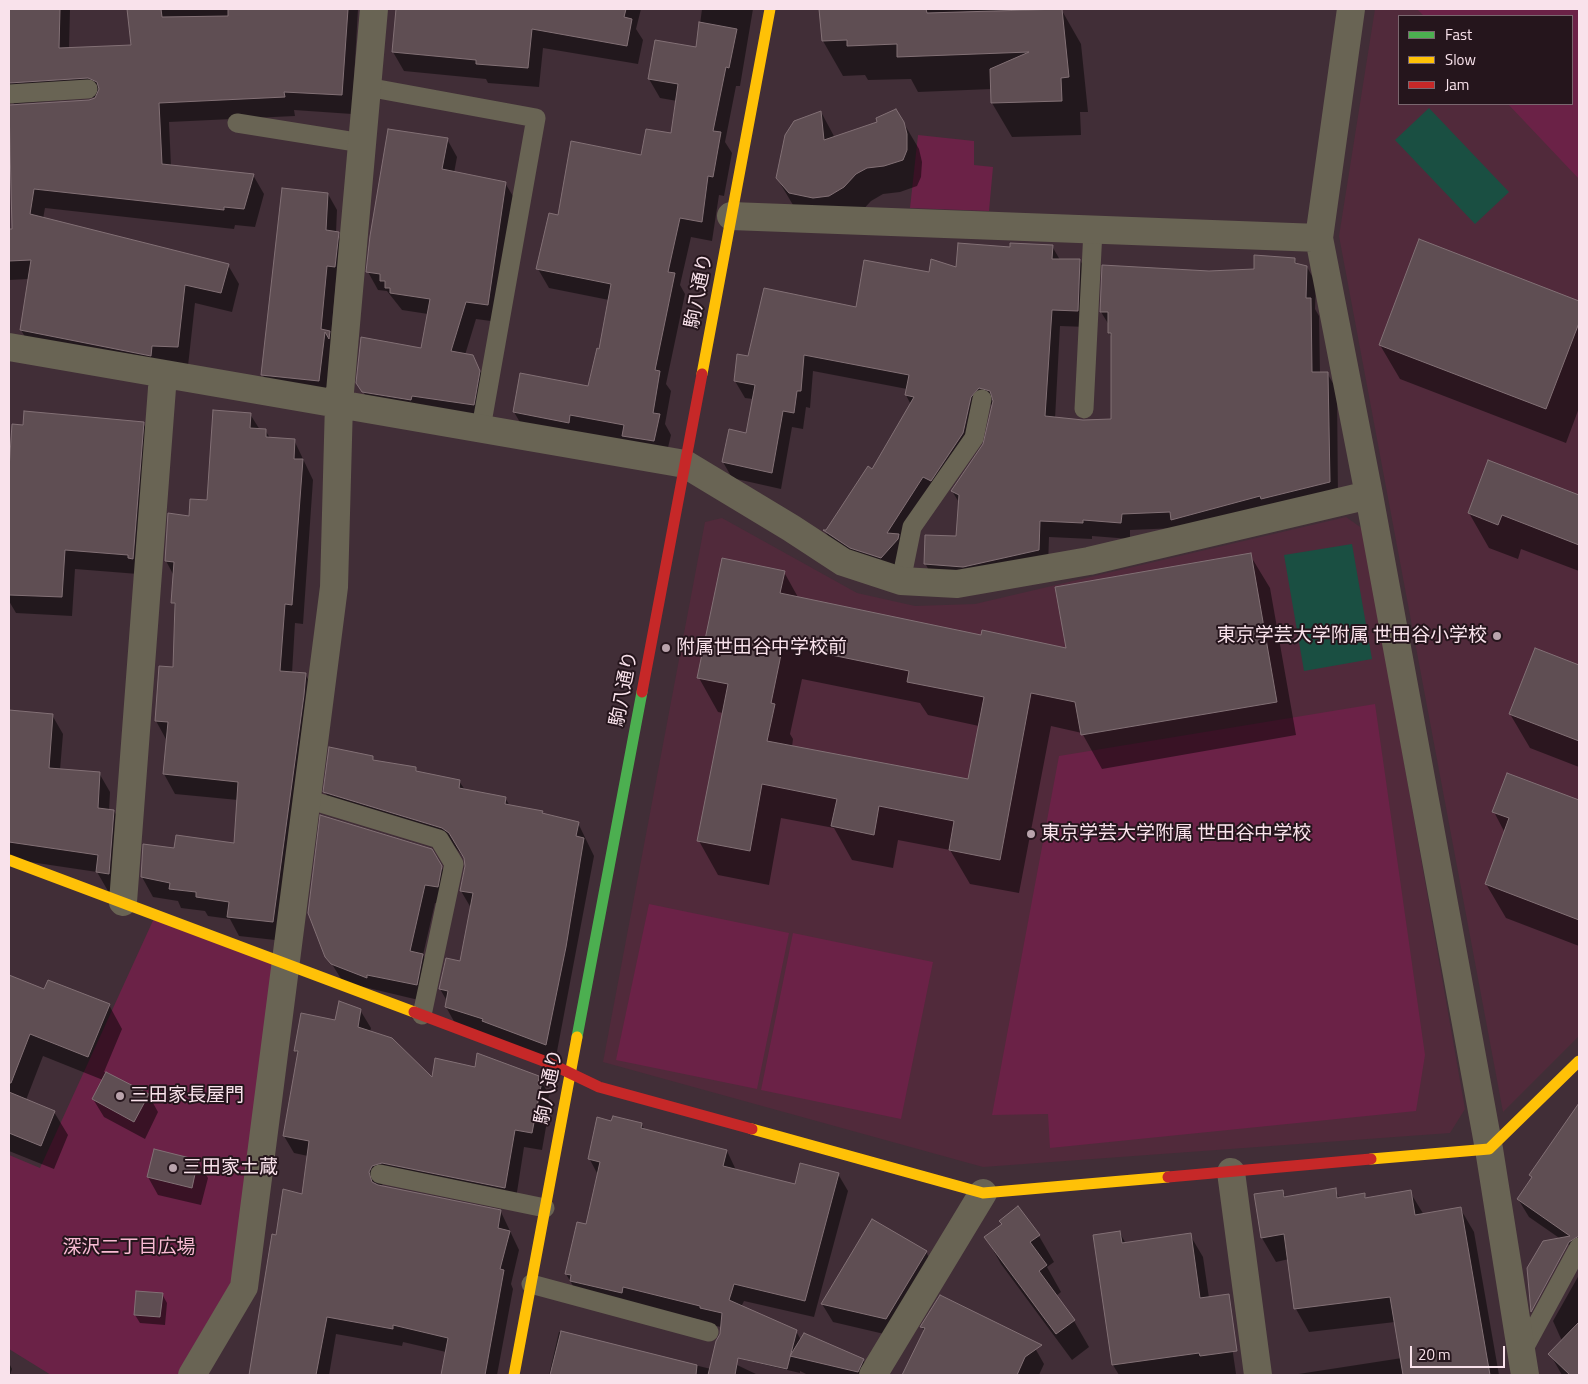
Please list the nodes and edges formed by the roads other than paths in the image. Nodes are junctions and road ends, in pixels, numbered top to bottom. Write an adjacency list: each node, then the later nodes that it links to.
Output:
1 (374, 9): 4 (street)
2 (770, 9): 9 (street, 駒八通り)
3 (1352, 9): 11 (street)
4 (367, 87): 8 (street); 17 (lane)
5 (88, 90): 6 (lane)
6 (9, 94)
7 (237, 124): 8 (lane)
8 (362, 143): 15 (street)
9 (732, 216): 10 (street); 18 (street, 駒八通り)
10 (1093, 230): 11 (street); 16 (lane)
11 (1319, 238): 19 (street)
12 (9, 347): 13 (street)
13 (162, 375): 15 (street); 23 (street)
14 (982, 399): 20 (lane)
15 (339, 403): 17 (street); 21 (street)
16 (1084, 409)
17 (481, 428): 18 (street)
18 (685, 464): 20 (street); 27 (street, 駒八通り)
19 (1369, 494): 20 (street); 28 (street)
20 (901, 581)
21 (307, 800): 24 (street); 25 (lane)
22 (9, 860): 23 (street)
23 (123, 902): 24 (street)
24 (287, 964): 25 (street); 37 (street)
25 (422, 1015): 27 (street)
26 (1579, 1061): 28 (street)
27 (570, 1073): 31 (street); 32 (street, 駒八通り)
28 (1489, 1149): 29 (street); 36 (street)
29 (1232, 1172): 31 (street); 40 (street)
30 (380, 1174): 32 (lane)
31 (983, 1193): 39 (street)
32 (545, 1208): 34 (street, 駒八通り)
33 (1579, 1247): 36 (lane)
34 (531, 1284): 35 (lane); 38 (street, 駒八通り)
35 (709, 1332)
36 (1523, 1365)
37 (192, 1375)
38 (514, 1375)
39 (873, 1375)
40 (1258, 1375)

